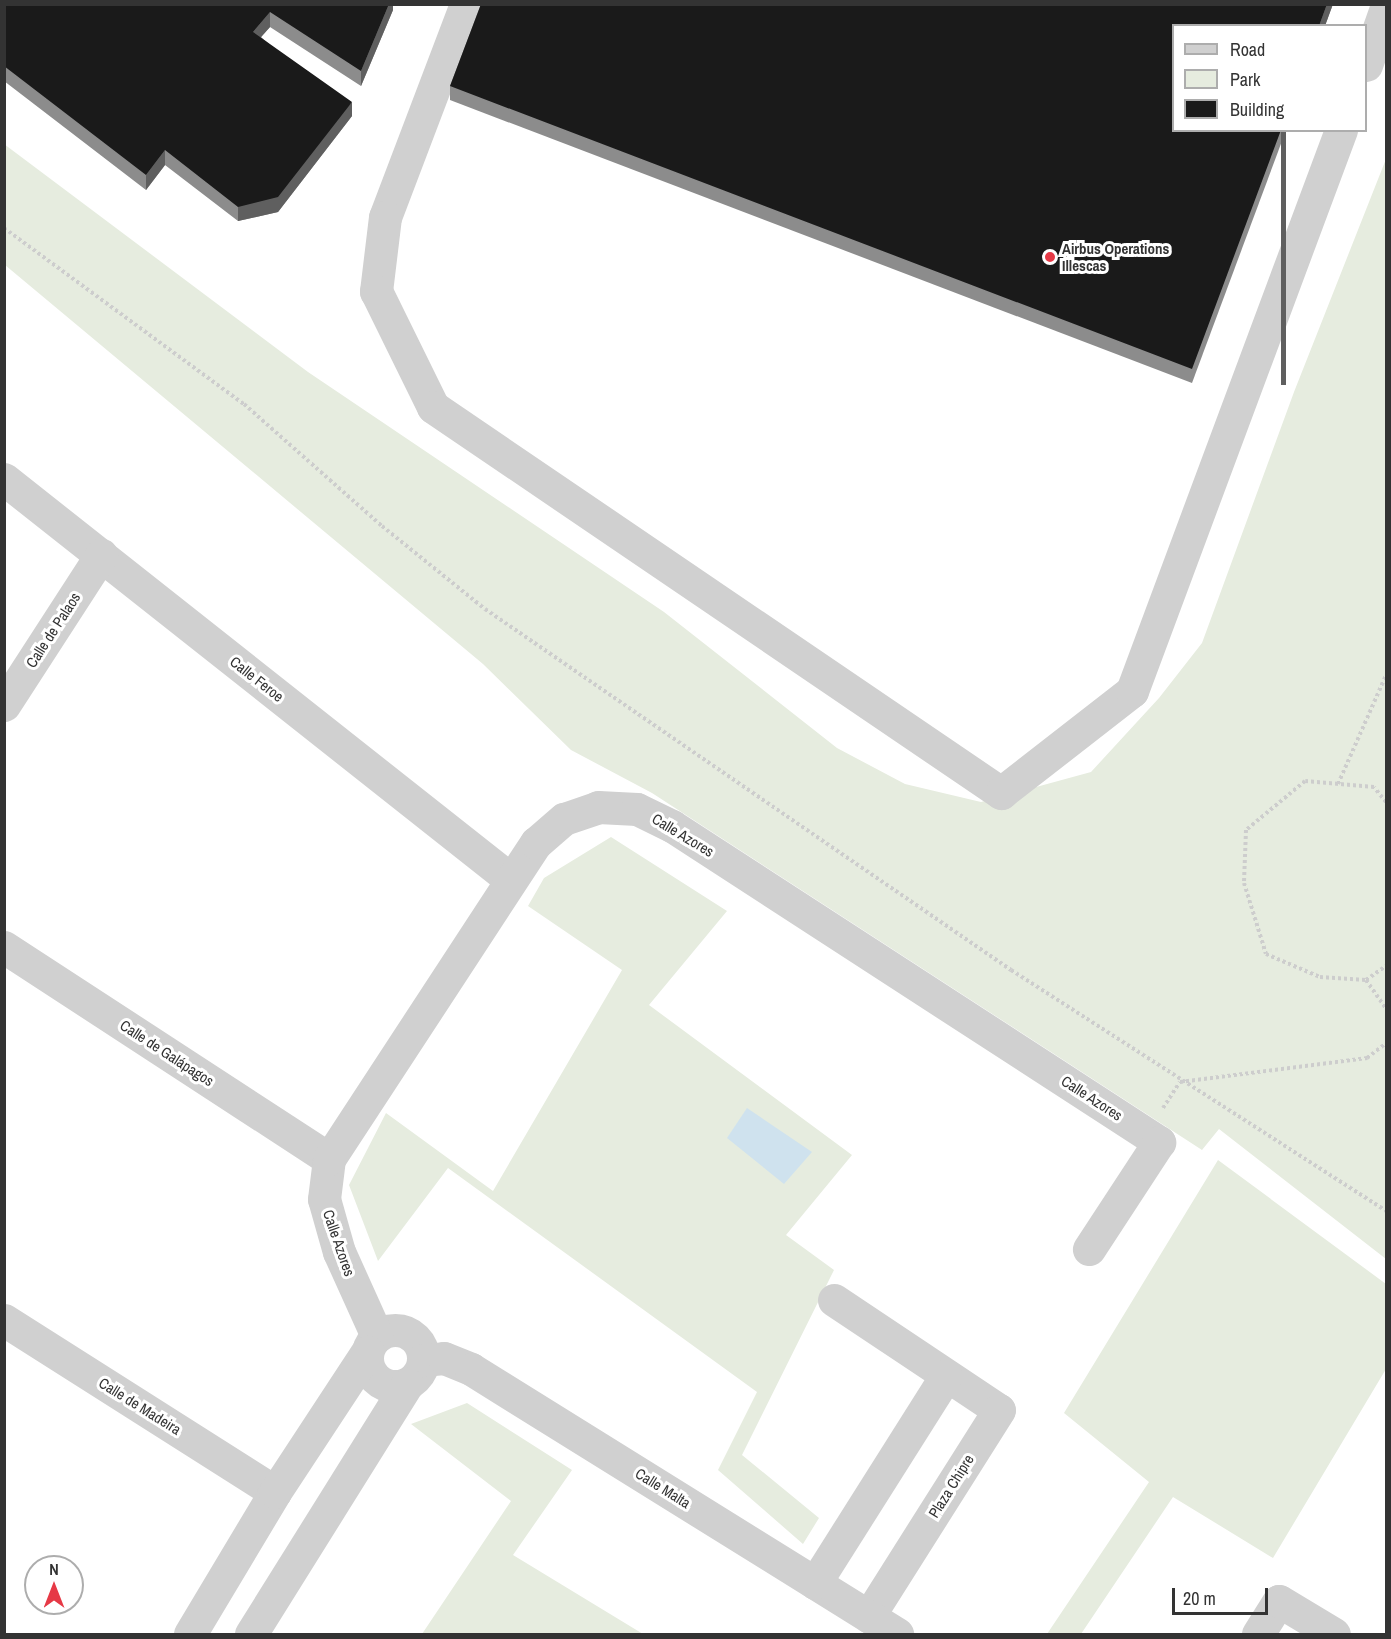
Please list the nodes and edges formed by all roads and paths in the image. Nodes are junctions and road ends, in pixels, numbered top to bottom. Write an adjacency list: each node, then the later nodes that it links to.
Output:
1 (466, 4): 4 (street)
2 (1386, 8): 3 (street)
3 (1367, 59)
4 (1340, 132)
5 (4, 228): 18 (path)
6 (4, 479): 7 (street, Calle Feroe)
7 (101, 555): 9 (street, Calle de Palaos); 12 (street, Calle Feroe)
8 (1386, 675): 10 (path)
9 (4, 705)
10 (1338, 784): 11 (path); 15 (path)
11 (1386, 802)
12 (510, 879): 19 (street, Calle Azores); 21 (street, Calle Azores)
13 (6, 951): 19 (street, Calle de Galápagos)
14 (1386, 966): 15 (path)
15 (1366, 980): 16 (path)
16 (1386, 1009)
17 (1386, 1043): 18 (path)
18 (1180, 1082): 20 (path)
19 (329, 1159): 24 (street, Calle Azores)
20 (1386, 1211)
21 (1089, 1249)
22 (834, 1300): 26 (street, Plaza Chipre)
23 (4, 1320): 27 (street, Calle de Madeira)
24 (372, 1344): 25 (street); 25 (street); 27 (street)
25 (415, 1372): 28 (street, Calle Malta); 32 (street)
26 (946, 1376): 28 (street); 29 (street, Plaza Chipre)
27 (274, 1492): 31 (street)
28 (815, 1583): 29 (street, Calle Malta)
29 (869, 1617): 33 (street, Calle Malta)
30 (1326, 1632): 34 (street)
31 (190, 1635)
32 (251, 1635)
33 (897, 1635)
34 (1258, 1635)

